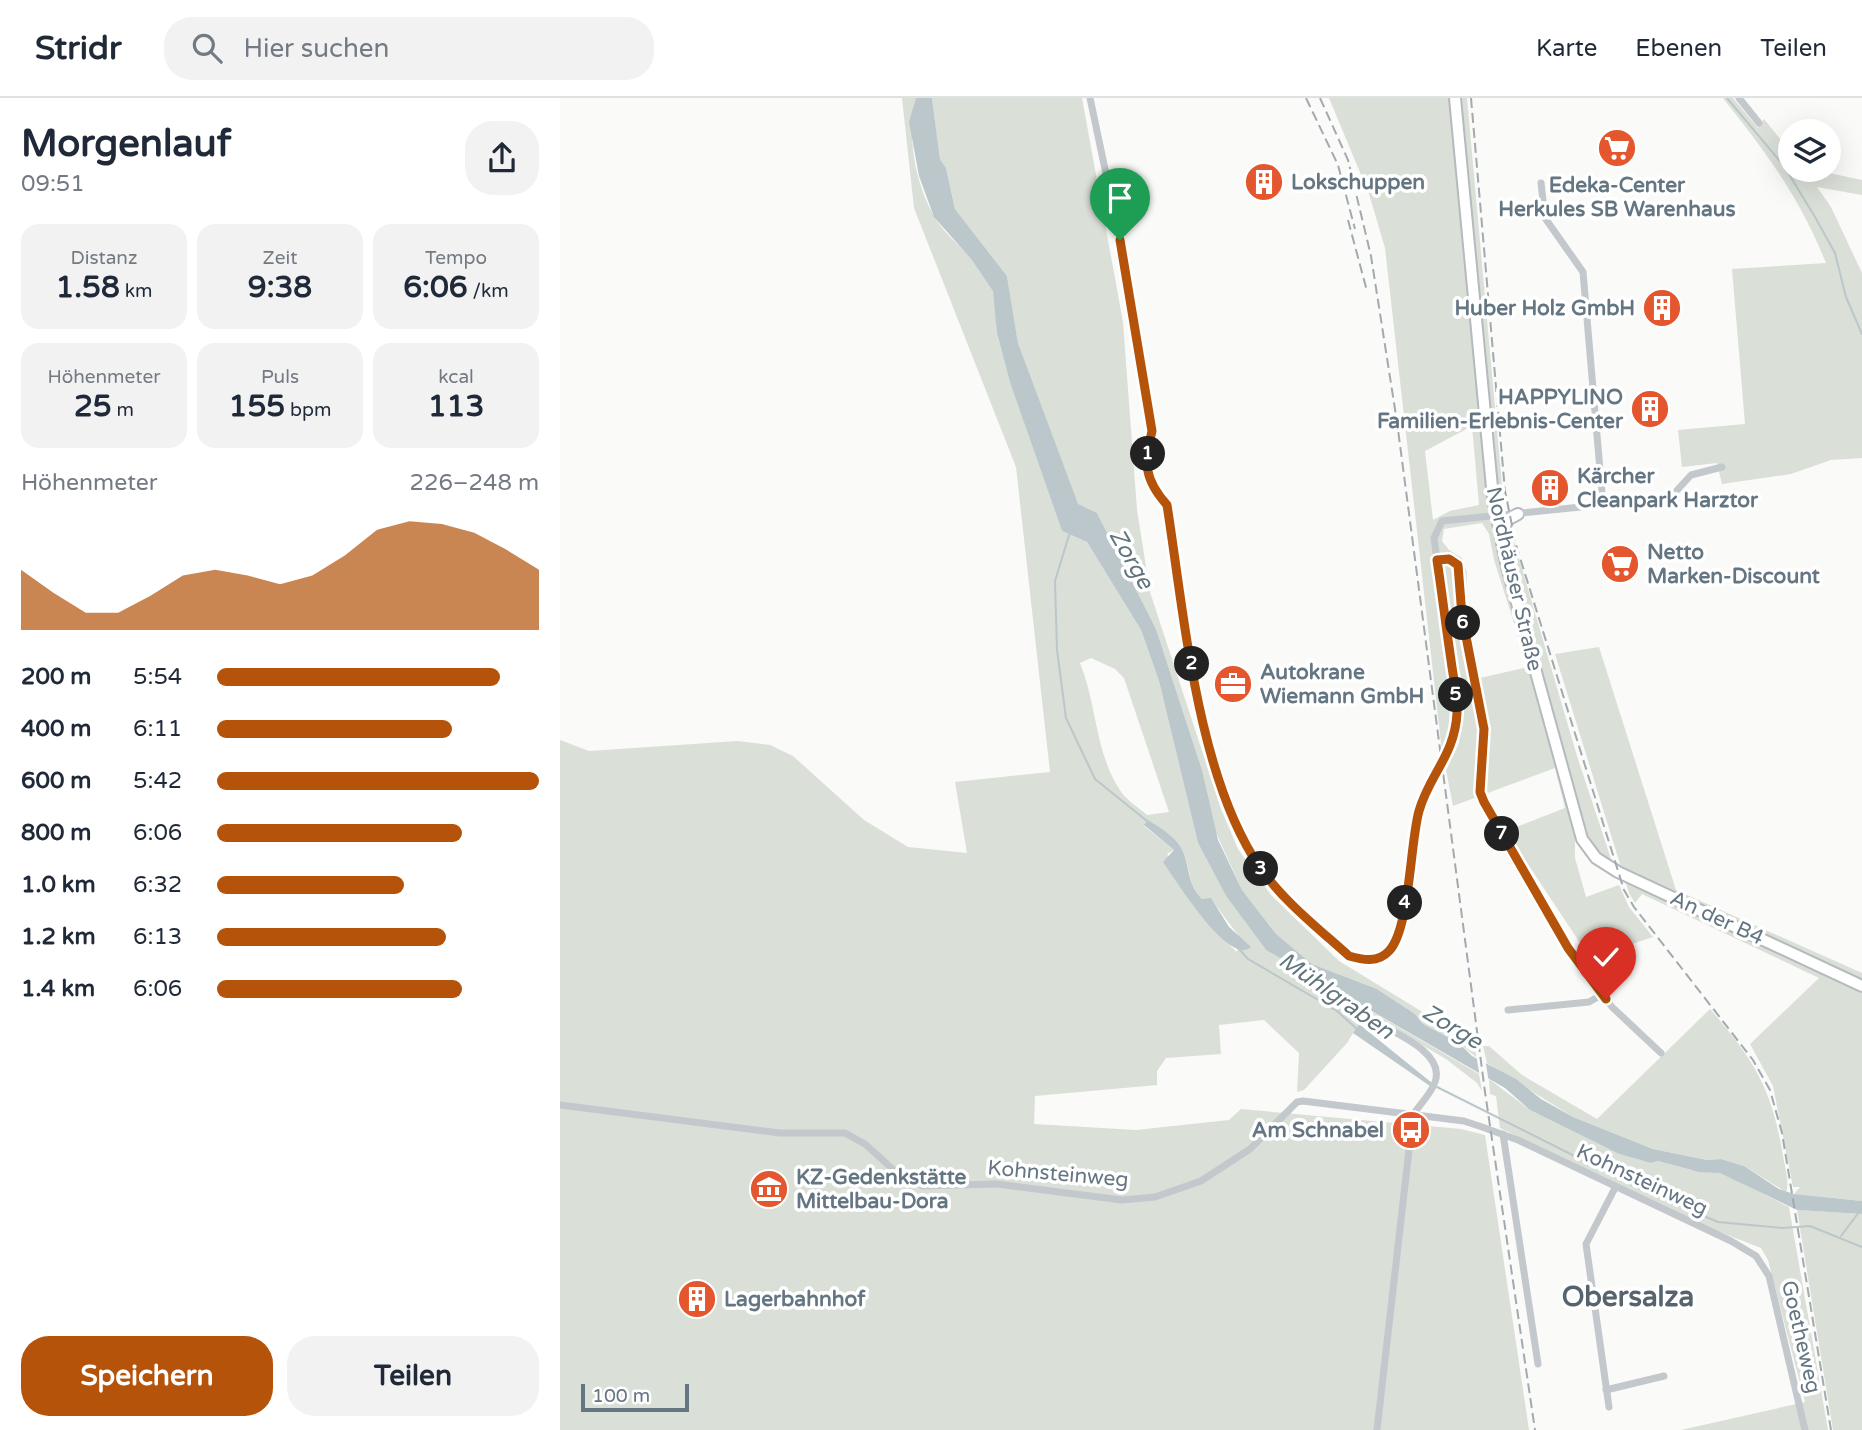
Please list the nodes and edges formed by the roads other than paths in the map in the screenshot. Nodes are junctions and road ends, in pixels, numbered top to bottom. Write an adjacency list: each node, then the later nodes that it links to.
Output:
1 (1090, 98): 11 (street, bridge)
2 (1455, 98): 9 (main road, Nordhäuser Straße)
3 (1739, 98): 4 (street)
4 (1759, 123)
5 (1541, 183): 7 (street)
6 (1722, 467): 7 (street)
7 (1603, 505): 8 (street)
8 (1518, 514): 9 (street); 10 (main road)
9 (1496, 515): 10 (main road, Nordhäuser Straße); 11 (street)
10 (1501, 539): 12 (main road, Nordhäuser Straße)
11 (1437, 560): 14 (street)
12 (1618, 872): 13 (main road, An der B4)
13 (1862, 986)
14 (1603, 994): 15 (street); 17 (street)
15 (1508, 1010)
16 (1372, 1020): 18 (street)
17 (1661, 1053)
18 (1424, 1099): 20 (street); 21 (street)
19 (560, 1105): 20 (street, Kohnsteinweg)
20 (1413, 1115): 21 (street, Kohnsteinweg); 29 (street)
21 (1431, 1117): 22 (street, Kohnsteinweg)
22 (1503, 1134): 23 (street, Kohnsteinweg); 25 (street)
23 (1615, 1188): 24 (street, Kohnsteinweg); 27 (street)
24 (1756, 1256): 30 (street, Goetheweg)
25 (1538, 1364)
26 (1664, 1376): 27 (street)
27 (1606, 1390): 28 (street)
28 (1609, 1407)
29 (1377, 1430)
30 (1805, 1430)

